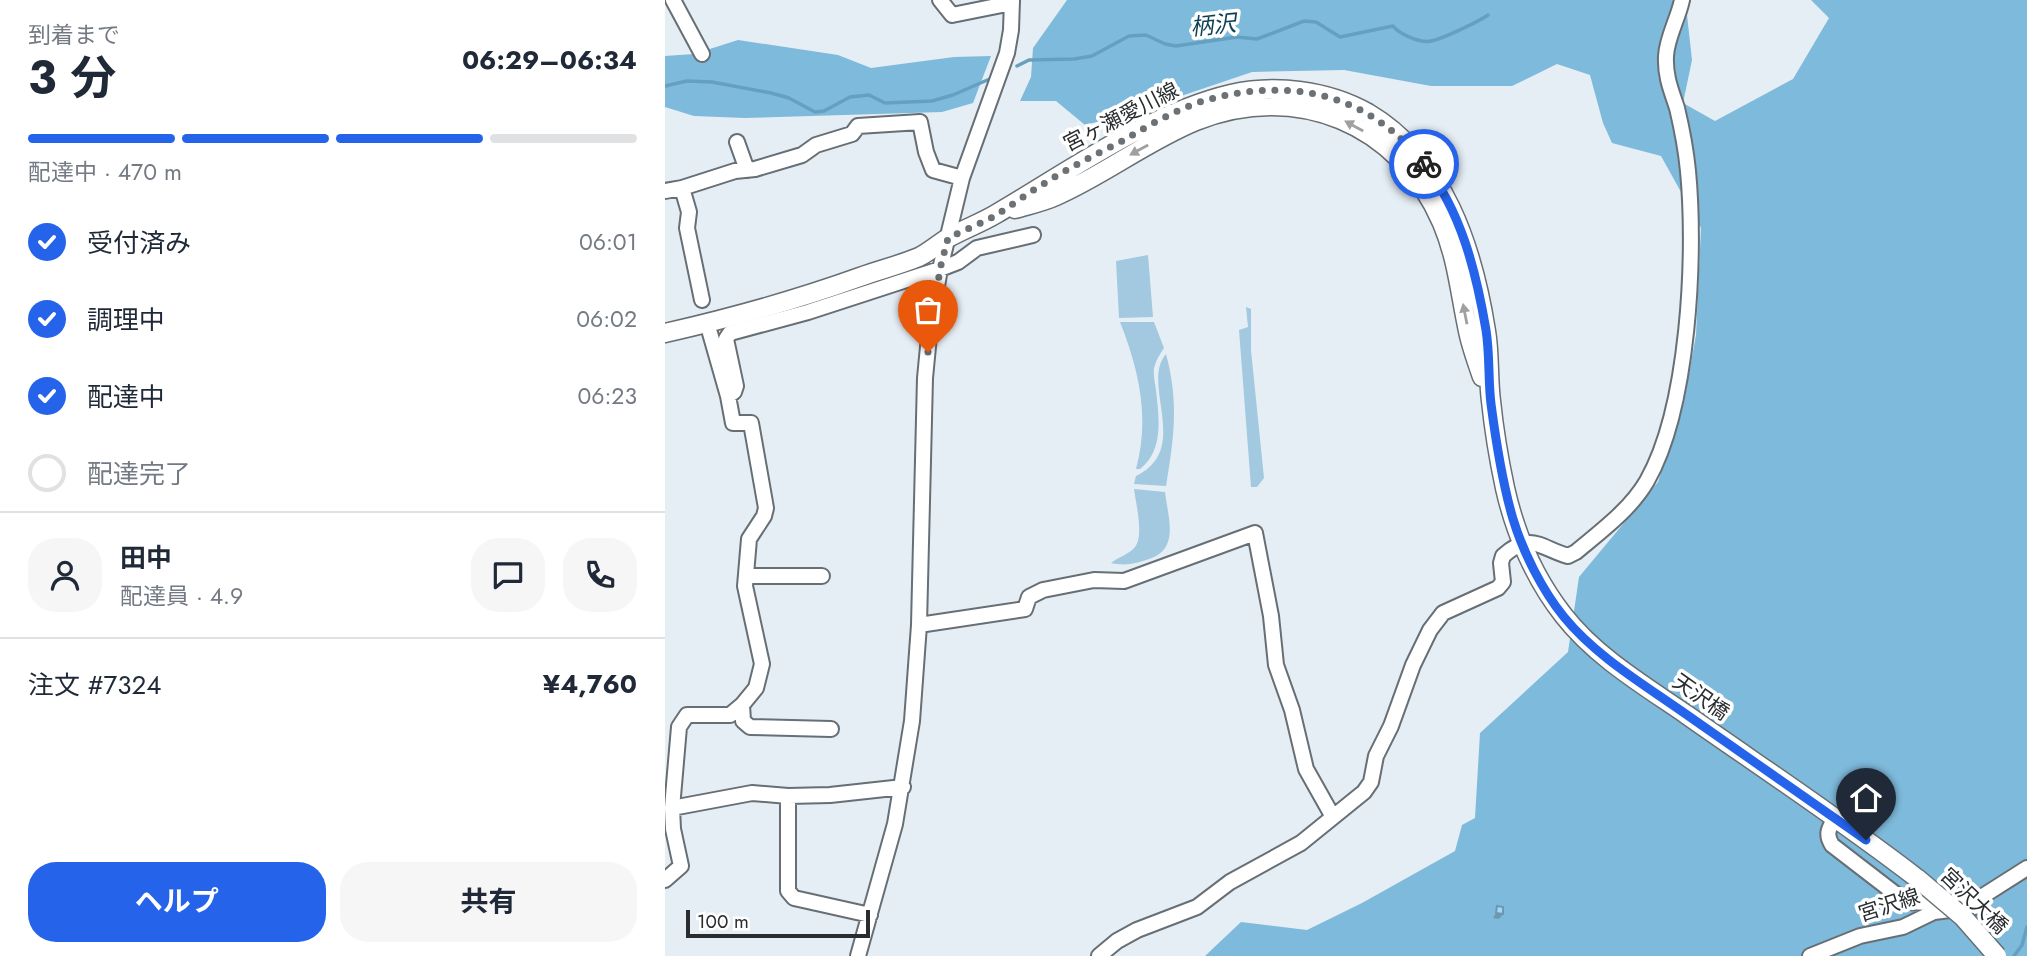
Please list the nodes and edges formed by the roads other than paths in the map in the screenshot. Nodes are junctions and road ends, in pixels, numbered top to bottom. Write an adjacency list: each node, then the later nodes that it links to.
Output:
1 (673, 0): 5 (street)
2 (940, 0): 4 (street)
3 (1682, 0): 20 (street)
4 (1011, 1): 8 (street)
5 (702, 54)
6 (737, 142): 7 (street)
7 (747, 170): 8 (street); 9 (street)
8 (962, 178): 12 (street)
9 (682, 188): 10 (street); 14 (street)
10 (665, 191)
11 (1033, 235): 13 (street)
12 (948, 238): 13 (street); 15 (main road, 宮ヶ瀬愛川線); 16 (main road, 宮ヶ瀬愛川線); 20 (main road, 宮ヶ瀬愛川線)
13 (940, 269): 16 (street); 23 (street)
14 (702, 300)
15 (665, 324)
16 (727, 326): 17 (main road, 宮ヶ瀬愛川線); 19 (street)
17 (665, 334)
18 (710, 334): 19 (street)
19 (728, 396): 21 (street)
20 (1523, 543): 24 (main road, 宮ヶ瀬愛川線); 30 (street)
21 (747, 576): 22 (street); 25 (street)
22 (814, 579)
23 (919, 625): 27 (street); 30 (street)
24 (1641, 682): 31 (main road, 天沢橋)
25 (743, 705): 26 (street); 29 (street)
26 (831, 729)
27 (902, 787): 28 (street); 35 (street)
28 (788, 796): 29 (street); 35 (street)
29 (672, 808): 33 (street)
30 (1333, 817): 36 (street)
31 (1835, 818): 34 (street); 39 (main road, 宮沢大橋, bridge)
32 (2027, 868): 34 (street)
33 (665, 880)
34 (1977, 900): 38 (street, 宮沢線)
35 (870, 915): 37 (street)
36 (1105, 954)
37 (857, 956)
38 (1810, 956)
39 (1997, 956)

